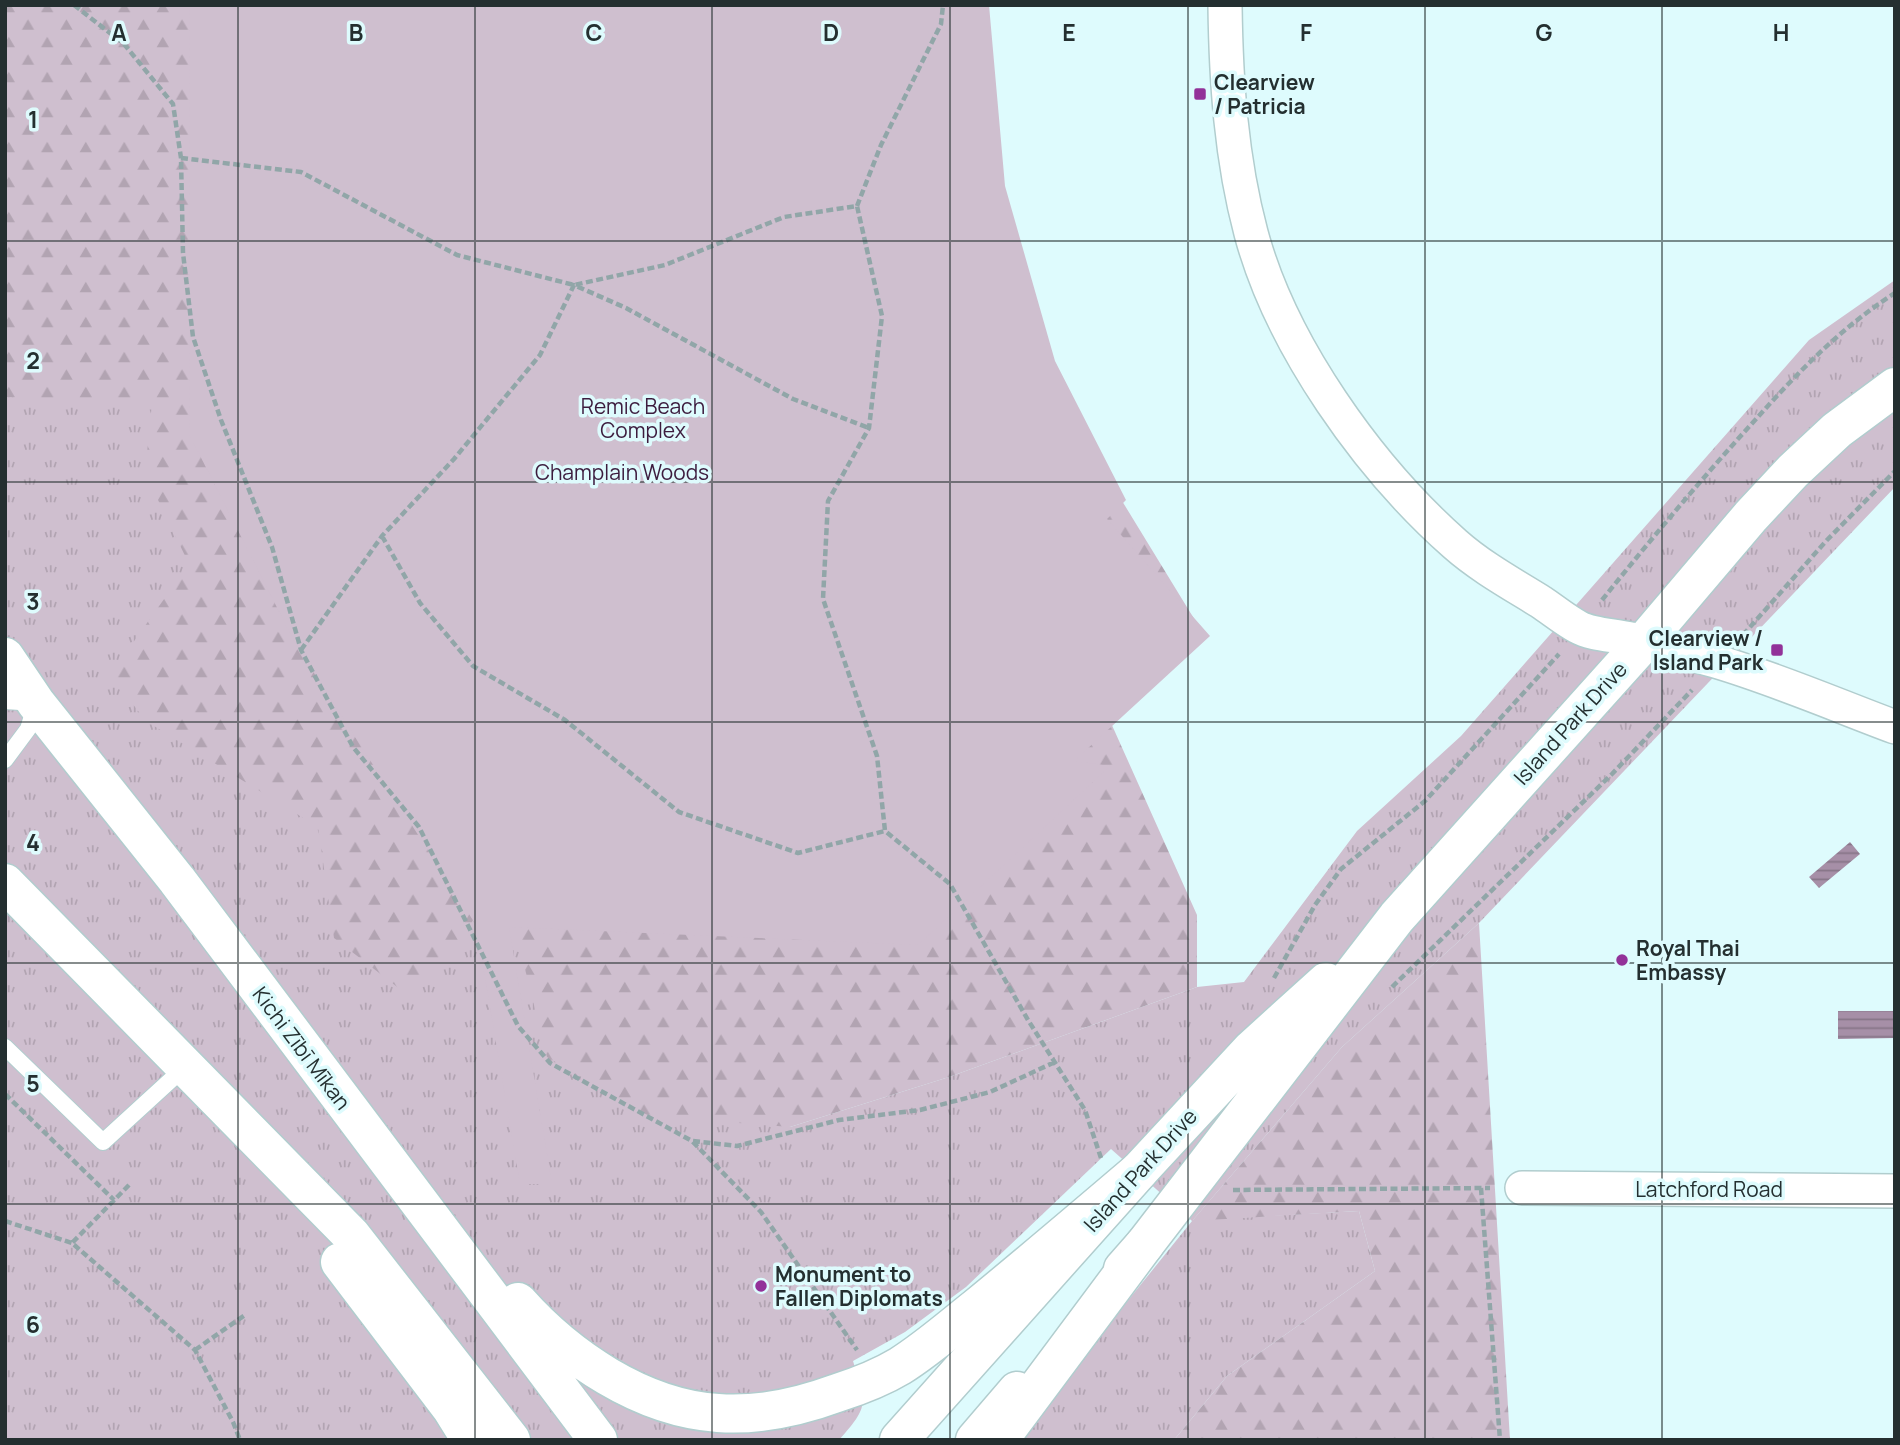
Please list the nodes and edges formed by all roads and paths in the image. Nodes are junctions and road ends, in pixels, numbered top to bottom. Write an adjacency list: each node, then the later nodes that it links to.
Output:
1 (75, 5): 4 (path)
2 (943, 5): 5 (path)
3 (1225, 5): 11 (street)
4 (181, 158): 6 (path); 12 (path)
5 (857, 206): 6 (path); 8 (path)
6 (573, 285): 8 (path); 10 (path)
7 (1895, 387): 11 (main road, Island Park Drive)
8 (869, 428): 18 (path)
9 (1895, 471): 14 (path)
10 (382, 537): 12 (path); 18 (path)
11 (1644, 642): 14 (street); 20 (main road, Island Park Drive)
12 (301, 650): 27 (path)
13 (5, 657): 15 (main road, Kichi Zībī Mīkan)
14 (1718, 662): 16 (street); 21 (path)
15 (21, 702): 17 (lane); 28 (main road, Kichi Zībī Mīkan)
16 (1895, 727)
17 (5, 760)
18 (885, 831): 23 (path)
19 (5, 883): 24 (main road)
20 (1397, 917): 29 (main road, Island Park Drive); 38 (main road, Island Park Drive)
21 (1384, 995)
22 (5, 1047): 24 (lane)
23 (1055, 1062): 27 (path); 29 (path)
24 (187, 1066): 26 (main road)
25 (5, 1094): 35 (path)
26 (259, 1140): 43 (main road); 44 (main road)
27 (692, 1140): 41 (path)
28 (374, 1143): 29 (main road); 45 (main road, Kichi Zībī Mīkan)
29 (1121, 1168): 46 (main road, Island Park Drive)
30 (128, 1185): 35 (path)
31 (1481, 1188): 32 (path); 33 (path); 49 (path)
32 (1522, 1188): 34 (street, Latchford Road)
33 (1220, 1190)
34 (1895, 1191)
35 (114, 1200): 37 (path)
36 (5, 1221): 37 (path)
37 (72, 1243): 40 (path)
38 (1145, 1244): 47 (main road, Island Park Drive); 48 (main road)
39 (245, 1315): 40 (path)
40 (195, 1350): 42 (path)
41 (860, 1355)
42 (240, 1440)
43 (471, 1440)
44 (511, 1440)
45 (598, 1440)
46 (900, 1440)
47 (975, 1440)
48 (999, 1440)
49 (1500, 1440)

